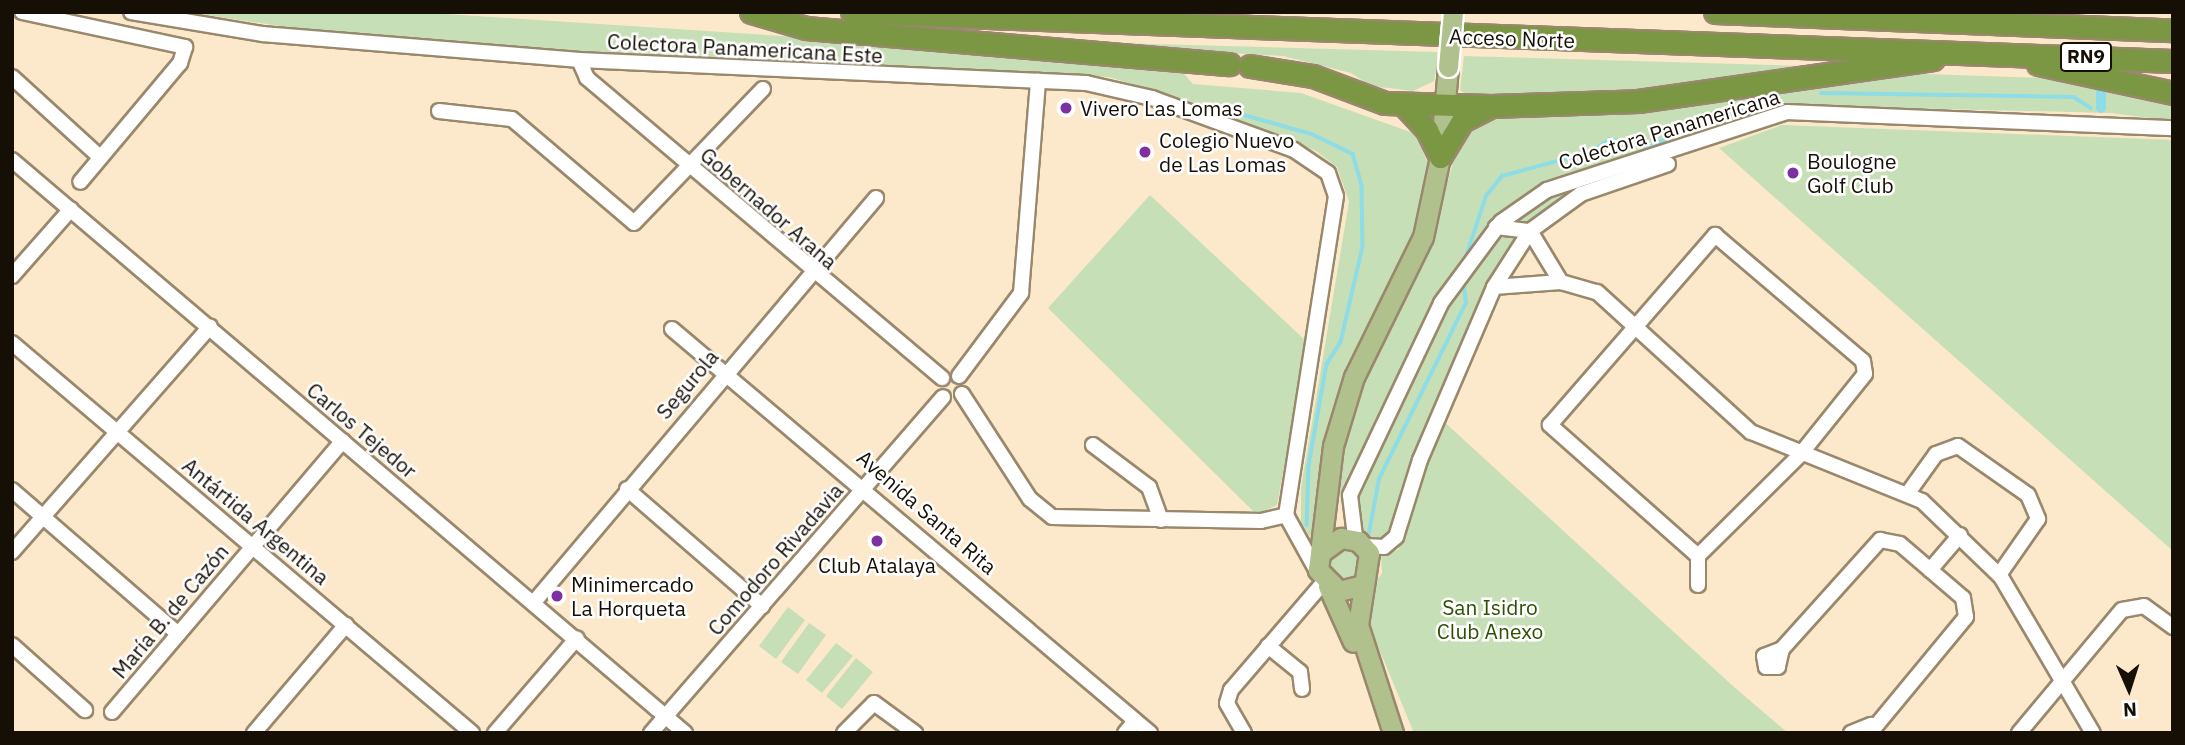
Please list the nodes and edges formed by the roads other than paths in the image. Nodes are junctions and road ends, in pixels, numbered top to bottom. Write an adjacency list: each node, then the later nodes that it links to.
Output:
1 (20, 12): 7 (street); 24 (street)
2 (131, 12): 12 (street, Colectora Panamericana Este)
3 (751, 12): 18 (highway)
4 (852, 12): 10 (highway, Acceso Norte / RN9)
5 (1453, 12): 19 (main road, bridge)
6 (1715, 12): 8 (highway, RN9)
7 (12, 14)
8 (1902, 15): 9 (highway, RN9)
9 (2173, 30)
10 (1963, 52): 11 (highway, Acceso Norte / RN9); 20 (highway)
11 (1999, 53): 13 (highway, Acceso Norte / RN9); 17 (highway)
12 (579, 60): 15 (street, Colectora Panamericana Este); 27 (street, Gobernador Arana)
13 (2173, 61)
14 (12, 77): 24 (street)
15 (1038, 81): 42 (street); 55 (street, Colectora Panamericana Este)
16 (763, 89): 27 (street)
17 (2173, 93)
18 (1404, 105): 19 (highway); 25 (highway)
19 (1444, 105): 20 (highway); 25 (main road)
20 (1491, 106): 25 (highway)
21 (439, 111): 27 (street)
22 (1759, 119): 23 (street, Colectora Panamericana); 31 (street, Colectora Panamericana); 32 (street)
23 (2173, 128)
24 (100, 157): 28 (street)
25 (1440, 157): 54 (main road)
26 (12, 160): 30 (street, Carlos Tejedor)
27 (689, 167): 33 (street, Gobernador Arana)
28 (80, 181)
29 (876, 198): 33 (street, Segurola)
30 (71, 209): 34 (street); 38 (street, Carlos Tejedor)
31 (1496, 227): 32 (street); 59 (street, Colectora Panamericana)
32 (1530, 231): 35 (street); 36 (street)
33 (810, 271): 41 (street, Segurola); 43 (street, Gobernador Arana)
34 (12, 276)
35 (1561, 282): 36 (street); 37 (street)
36 (1493, 287): 59 (street)
37 (1634, 326): 49 (street); 49 (street); 63 (street)
38 (209, 327): 46 (street); 47 (street, Carlos Tejedor)
39 (672, 329): 41 (street, Avenida Santa Rita)
40 (12, 343): 46 (street, Antártida Argentina)
41 (723, 372): 50 (street, Avenida Santa Rita); 51 (street, Segurola)
42 (959, 376): 43 (street); 44 (street)
43 (942, 378): 45 (street)
44 (962, 394): 45 (street); 57 (street)
45 (943, 397): 50 (street, Comodoro Rivadavia)
46 (118, 431): 56 (street); 60 (street, Antártida Argentina)
47 (342, 442): 60 (street, María B. de Cazón); 69 (street, Carlos Tejedor)
48 (1093, 445): 57 (street)
49 (1799, 456): 53 (street); 63 (street)
50 (866, 486): 70 (street, Comodoro Rivadavia); 83 (street, Avenida Santa Rita)
51 (627, 489): 69 (street, Segurola); 70 (street)
52 (12, 490): 56 (street)
53 (1908, 493): 58 (street); 65 (street)
54 (1329, 495): 59 (main road); 62 (main road)
55 (1286, 515): 57 (street); 66 (street)
56 (44, 516): 61 (street); 73 (street)
57 (1161, 520)
58 (1960, 534): 64 (street); 65 (street)
59 (1359, 541): 62 (main road); 67 (main road)
60 (254, 545): 71 (street, Antártida Argentina); 73 (street, María B. de Cazón)
61 (12, 552)
62 (1320, 553): 66 (main road)
63 (1698, 556): 68 (street)
64 (1930, 570): 77 (street); 84 (street)
65 (1999, 575): 78 (street)
66 (1324, 582): 67 (main road); 76 (street); 95 (main road)
67 (1363, 585): 95 (main road)
68 (1698, 585)
69 (535, 601): 74 (street, Carlos Tejedor)
70 (762, 606): 82 (street, Comodoro Rivadavia)
71 (346, 625): 85 (street); 86 (street, Antártida Argentina)
72 (2173, 627): 78 (street)
73 (178, 634): 81 (street, María B. de Cazón)
74 (577, 638): 82 (street, Carlos Tejedor); 87 (street)
75 (12, 645): 80 (street)
76 (1268, 646): 79 (street); 94 (street)
77 (1782, 649)
78 (2062, 681): 97 (street); 98 (street)
79 (1302, 689)
80 (85, 710)
81 (112, 712)
82 (666, 717): 88 (street, Comodoro Rivadavia); 89 (street, Carlos Tejedor)
83 (1135, 720): 92 (street); 93 (street, Avenida Santa Rita)
84 (1871, 729): 96 (street)
85 (254, 733)
86 (472, 733)
87 (495, 733)
88 (651, 733)
89 (685, 733)
90 (844, 733): 91 (street)
91 (915, 733)
92 (1125, 733)
93 (1150, 733)
94 (1244, 733)
95 (1392, 733)
96 (1852, 733)
97 (2018, 733)
98 (2093, 733)

